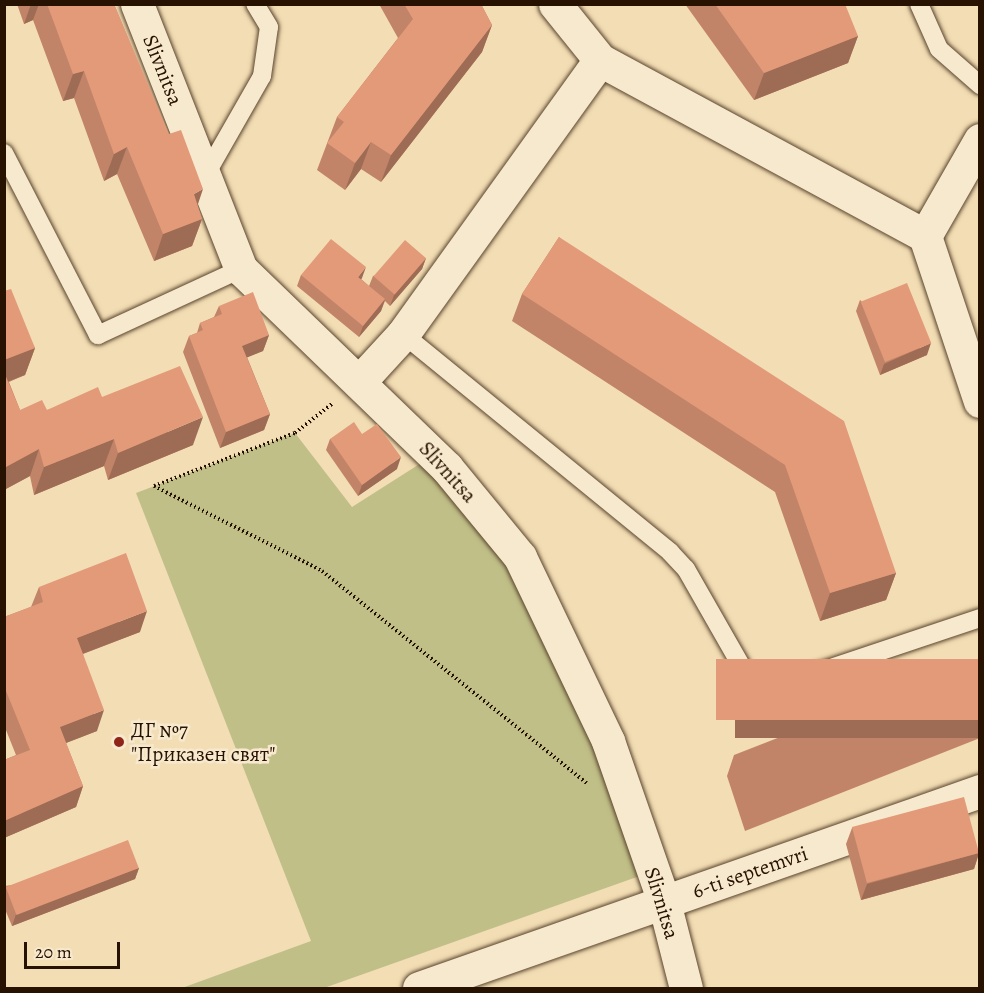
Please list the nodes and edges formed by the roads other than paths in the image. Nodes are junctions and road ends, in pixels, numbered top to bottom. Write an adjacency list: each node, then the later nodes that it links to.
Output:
1 (137, 4): 9 (street, Slivnitsa)
2 (255, 4): 9 (lane)
3 (555, 4): 5 (street)
4 (919, 4): 6 (lane)
5 (600, 60): 10 (street); 12 (street)
6 (980, 85)
7 (980, 140): 10 (street)
8 (4, 153): 11 (lane)
9 (206, 176): 11 (street, Slivnitsa)
10 (926, 236): 14 (street)
11 (241, 269): 13 (street, Slivnitsa)
12 (403, 334): 13 (street); 15 (lane)
13 (359, 382): 17 (street, Slivnitsa)
14 (980, 401)
15 (980, 618)
16 (980, 791): 17 (street, 6-ti septemvri)
17 (663, 902): 18 (street, 6-ti septemvri); 19 (street, Slivnitsa)
18 (418, 988)
19 (686, 988)

